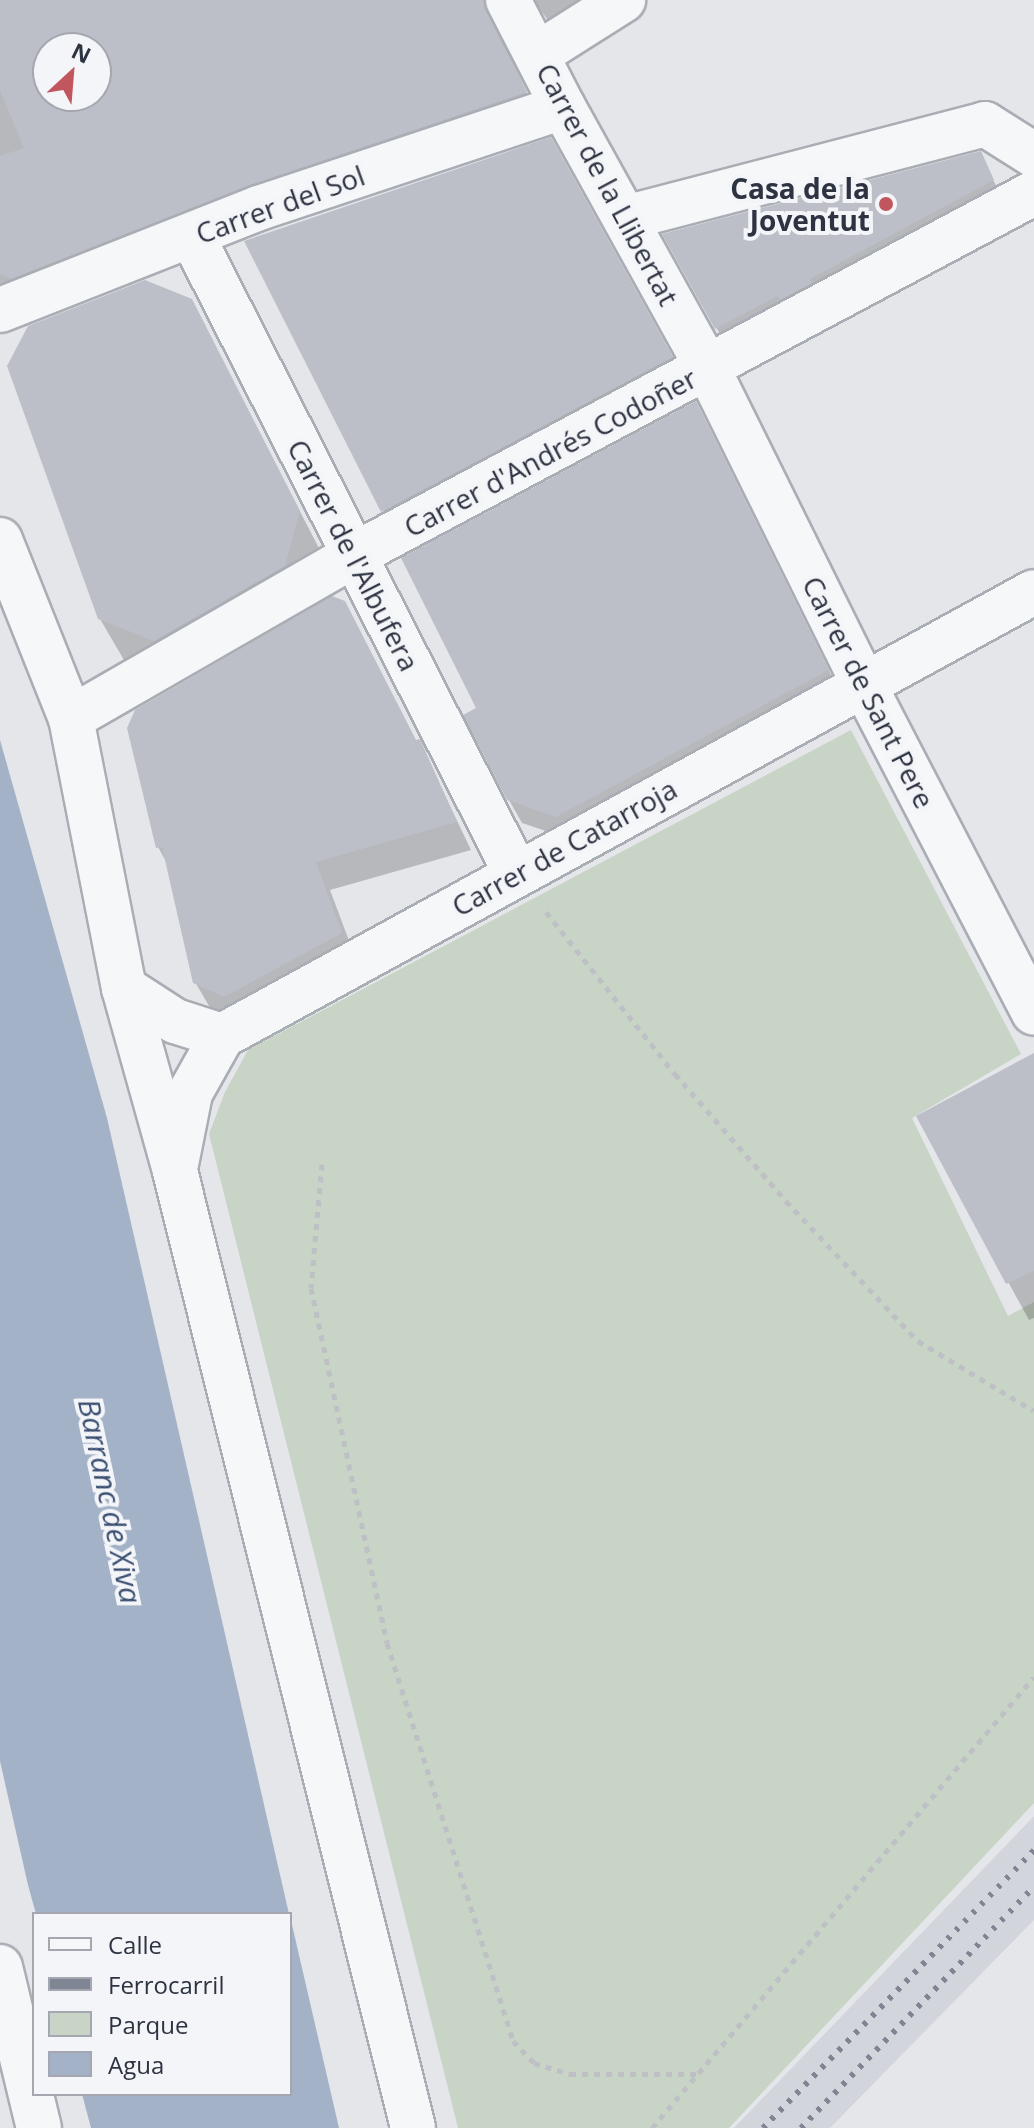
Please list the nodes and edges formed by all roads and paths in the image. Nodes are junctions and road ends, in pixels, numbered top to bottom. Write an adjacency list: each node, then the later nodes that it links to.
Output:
1 (508, 0): 3 (street, Carrer de la Llibertat)
2 (623, 0): 3 (street)
3 (538, 54): 4 (street, Carrer de la Llibertat)
4 (563, 107): 7 (street, Carrer de la Llibertat); 8 (street, Carrer del Sol)
5 (1034, 155): 7 (street)
6 (1034, 193): 10 (street, Carrer d'Andrés Codoñer)
7 (625, 218): 10 (street, Carrer de la Llibertat)
8 (192, 236): 9 (street, Carrer del Sol); 12 (street, Carrer de l'Albufera)
9 (0, 310)
10 (708, 369): 12 (street, Carrer d'Andrés Codoñer); 14 (street, Carrer de Sant Pere)
11 (0, 540): 15 (street)
12 (354, 555): 15 (street, Carrer d'Andrés Codoñer); 16 (street, Carrer de l'Albufera)
13 (1034, 592): 14 (street, Carrer de Catarroja)
14 (864, 685): 16 (street, Carrer de Catarroja); 18 (street, Carrer de Sant Pere)
15 (71, 718): 17 (street)
16 (516, 873): 19 (street, Carrer de Catarroja); 22 (path)
17 (124, 988): 19 (street); 21 (street)
18 (1034, 1013)
19 (222, 1036): 21 (street)
20 (322, 1164): 25 (path)
21 (175, 1171): 27 (street)
22 (1034, 1411)
23 (1034, 1677): 25 (path)
24 (0, 1967): 26 (street)
25 (699, 2074): 28 (path)
26 (39, 2128)
27 (413, 2128)
28 (652, 2128)

